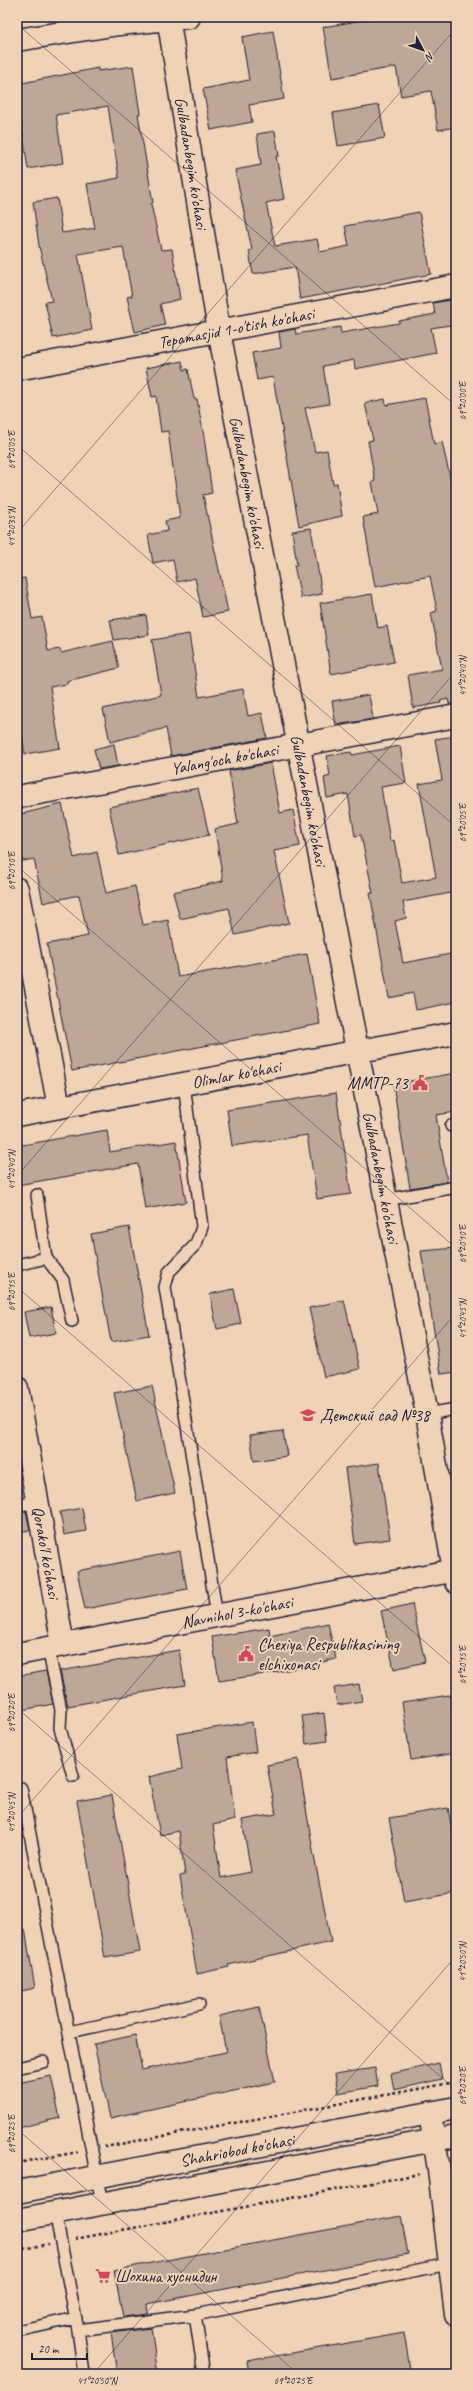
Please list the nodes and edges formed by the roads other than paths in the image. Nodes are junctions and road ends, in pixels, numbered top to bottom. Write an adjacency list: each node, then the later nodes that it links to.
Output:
1 (175, 18): 2 (street); 4 (street, Gulbadanbegim ko'chasi)
2 (17, 40)
3 (456, 286): 4 (street, Tepamasjid 1-o'tish ko'chasi)
4 (219, 331): 5 (street, Tepamasjid 1-o'tish ko'chasi); 7 (street, Gulbadanbegim ko'chasi)
5 (17, 369)
6 (456, 716): 7 (street, Yalang'och ko'chasi)
7 (297, 744): 8 (street, Yalang'och ko'chasi); 11 (street, Gulbadanbegim ko'chasi)
8 (17, 797)
9 (17, 889): 13 (street)
10 (456, 1033): 11 (street, Olimlar ko'chasi)
11 (357, 1052): 12 (street, Olimlar ko'chasi); 17 (street, Gulbadanbegim ko'chasi)
12 (184, 1084): 13 (street, Olimlar ko'chasi); 26 (lane)
13 (59, 1107): 14 (street, Olimlar ko'chasi)
14 (17, 1115)
15 (456, 1187): 17 (lane)
16 (37, 1195): 18 (lane)
17 (386, 1200): 23 (street, Gulbadanbegim ko'chasi)
18 (46, 1258): 19 (lane); 20 (lane)
19 (17, 1265)
20 (72, 1321)
21 (17, 1388): 24 (street, Qorako'l ko'chasi)
22 (456, 1409): 23 (lane)
23 (427, 1414): 25 (street, Gulbadanbegim ko'chasi)
24 (27, 1504): 27 (street, Qorako'l ko'chasi)
25 (455, 1574): 26 (street, Navnihol 3-ko'chasi)
26 (217, 1616): 27 (street, Navnihol 3-ko'chasi)
27 (56, 1646): 28 (street, Navnihol 3-ko'chasi); 29 (lane)
28 (17, 1654)
29 (73, 1776)
30 (21, 1788): 32 (lane)
31 (200, 2004): 32 (lane)
32 (69, 2032): 39 (lane)
33 (43, 2062): 34 (lane)
34 (17, 2068)
35 (456, 2108): 36 (street, Shahriobod ko'chasi)
36 (430, 2113): 38 (street); 39 (street, Shahriobod ko'chasi)
37 (456, 2136): 38 (street, Shahriobod ko'chasi)
38 (434, 2140): 41 (street, Shahriobod ko'chasi); 44 (street)
39 (97, 2176): 40 (street, Shahriobod ko'chasi); 41 (lane)
40 (17, 2192)
41 (102, 2203): 42 (street, Shahriobod ko'chasi)
42 (54, 2212): 43 (street, Shahriobod ko'chasi); 47 (lane)
43 (17, 2220)
44 (452, 2264): 45 (lane); 46 (street)
45 (195, 2315): 48 (lane); 51 (lane)
46 (456, 2315)
47 (76, 2318): 48 (lane); 49 (lane)
48 (78, 2330): 50 (lane)
49 (17, 2331)
50 (84, 2374)
51 (204, 2374)

